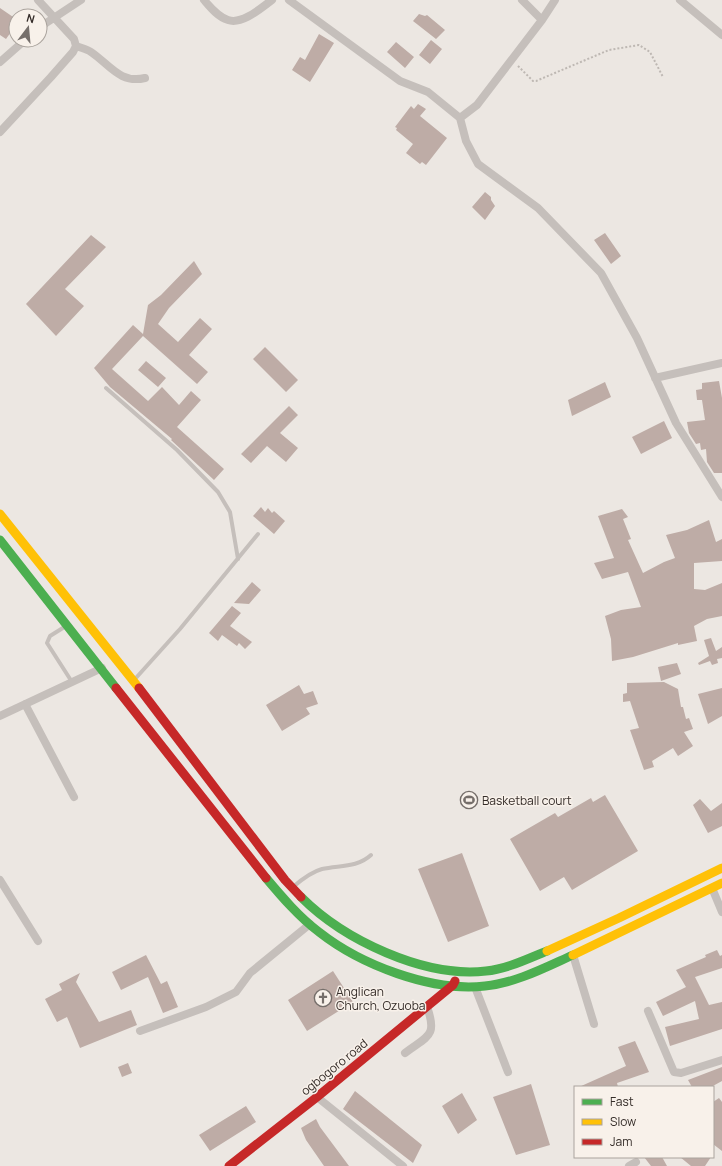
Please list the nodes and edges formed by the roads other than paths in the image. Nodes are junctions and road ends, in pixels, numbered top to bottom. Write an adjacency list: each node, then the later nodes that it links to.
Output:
1 (38, 0): 9 (street)
2 (81, 0): 9 (street)
3 (204, 0): 4 (street)
4 (272, 0)
5 (289, 0): 17 (street)
6 (522, 0): 10 (street)
7 (555, 0): 10 (street)
8 (680, 0): 12 (street)
9 (56, 18): 11 (street); 13 (street)
10 (542, 20): 17 (street)
11 (48, 22)
12 (722, 35)
13 (76, 46): 16 (street); 18 (street)
14 (16, 48): 15 (street)
15 (0, 62)
16 (145, 78)
17 (460, 118): 20 (street)
18 (0, 132)
19 (722, 362): 20 (street)
20 (655, 378): 22 (street)
21 (106, 388): 27 (lane)
22 (722, 497)
23 (0, 514): 24 (main road)
24 (4, 526): 30 (main road)
25 (258, 534): 27 (lane)
26 (0, 540): 28 (main road)
27 (238, 559): 30 (lane)
28 (68, 625): 29 (main road); 31 (lane)
29 (102, 668): 31 (street); 42 (main road)
30 (134, 681): 39 (main road)
31 (72, 682): 32 (street)
32 (25, 704): 33 (street); 34 (street)
33 (0, 716)
34 (74, 798)
35 (371, 855): 39 (lane)
36 (722, 868): 45 (main road)
37 (0, 880): 43 (street)
38 (722, 883): 40 (main road)
39 (292, 887): 45 (main road)
40 (712, 888): 41 (street); 44 (main road)
41 (722, 912)
42 (310, 924): 46 (main road); 51 (street)
43 (38, 941)
44 (573, 954): 47 (main road); 50 (street)
45 (458, 970): 46 (main road)
46 (453, 985): 47 (main road); 48 (main road, ogbogoro road)
47 (475, 987): 54 (street)
48 (427, 1007): 52 (street); 55 (main road, ogbogoro road)
49 (648, 1011): 53 (street)
50 (594, 1024)
51 (140, 1030)
52 (405, 1054)
53 (722, 1060)
54 (508, 1072)
55 (318, 1097): 56 (main road, ogbogoro road); 57 (street)
56 (229, 1166)
57 (403, 1166)

